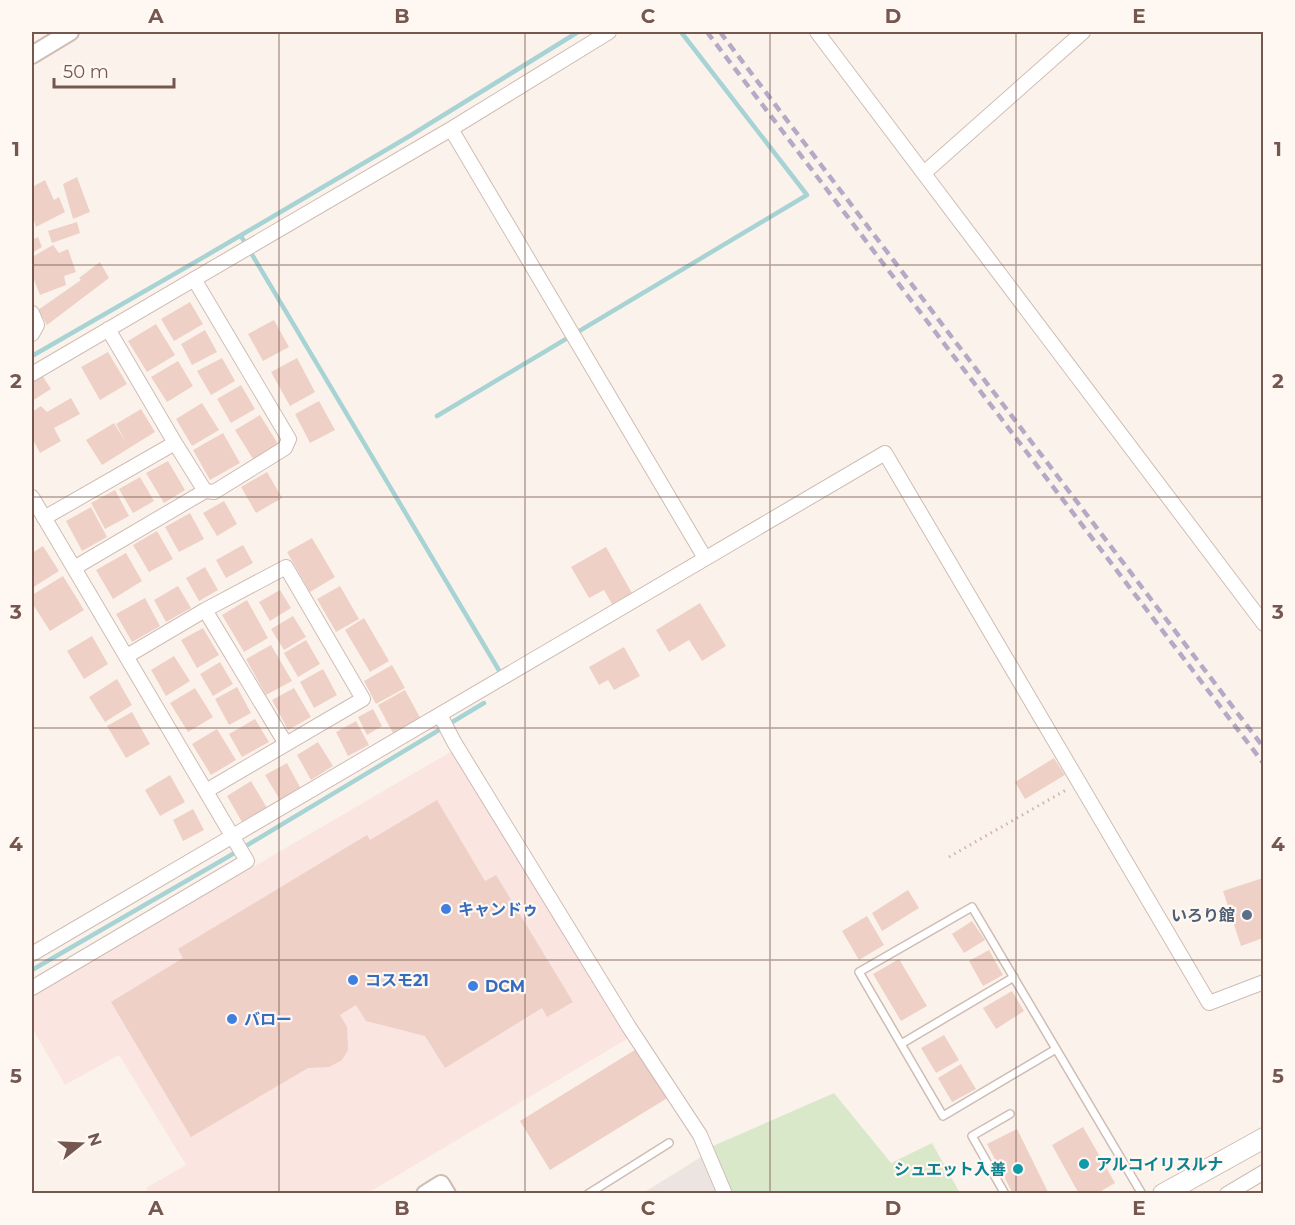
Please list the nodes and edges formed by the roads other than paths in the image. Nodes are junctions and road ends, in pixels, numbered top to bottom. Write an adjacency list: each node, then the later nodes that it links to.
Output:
1 (70, 32): 5 (street)
2 (609, 32): 6 (street)
3 (817, 32): 7 (street)
4 (1083, 32): 7 (street)
5 (32, 55)
6 (451, 129): 8 (street); 17 (street)
7 (924, 173): 20 (street)
8 (194, 279): 10 (street); 14 (street)
9 (32, 313): 11 (street)
10 (108, 329): 12 (street); 13 (street)
11 (32, 334)
12 (32, 374)
13 (175, 443): 14 (street); 16 (street)
14 (205, 491): 18 (street)
15 (32, 497): 16 (street)
16 (44, 518): 18 (street)
17 (705, 558): 22 (street); 28 (street)
18 (74, 568): 21 (street)
19 (206, 610): 21 (street); 23 (street); 23 (street)
20 (1263, 624)
21 (127, 656): 24 (street)
22 (440, 715): 25 (street); 39 (street)
23 (286, 744): 24 (street)
24 (207, 791): 25 (street)
25 (233, 836): 26 (street); 29 (street)
26 (32, 954)
27 (1014, 977): 30 (lane); 30 (lane); 31 (lane)
28 (1263, 982)
29 (32, 988)
30 (901, 1044): 31 (lane)
31 (1056, 1049): 41 (lane)
32 (1010, 1114): 40 (lane)
33 (1263, 1138): 42 (main road)
34 (669, 1143): 38 (lane)
35 (1263, 1172): 43 (street)
36 (424, 1194): 37 (street)
37 (447, 1194)
38 (588, 1194)
39 (725, 1194)
40 (1005, 1194)
41 (1142, 1194)
42 (1163, 1194)
43 (1227, 1194)

